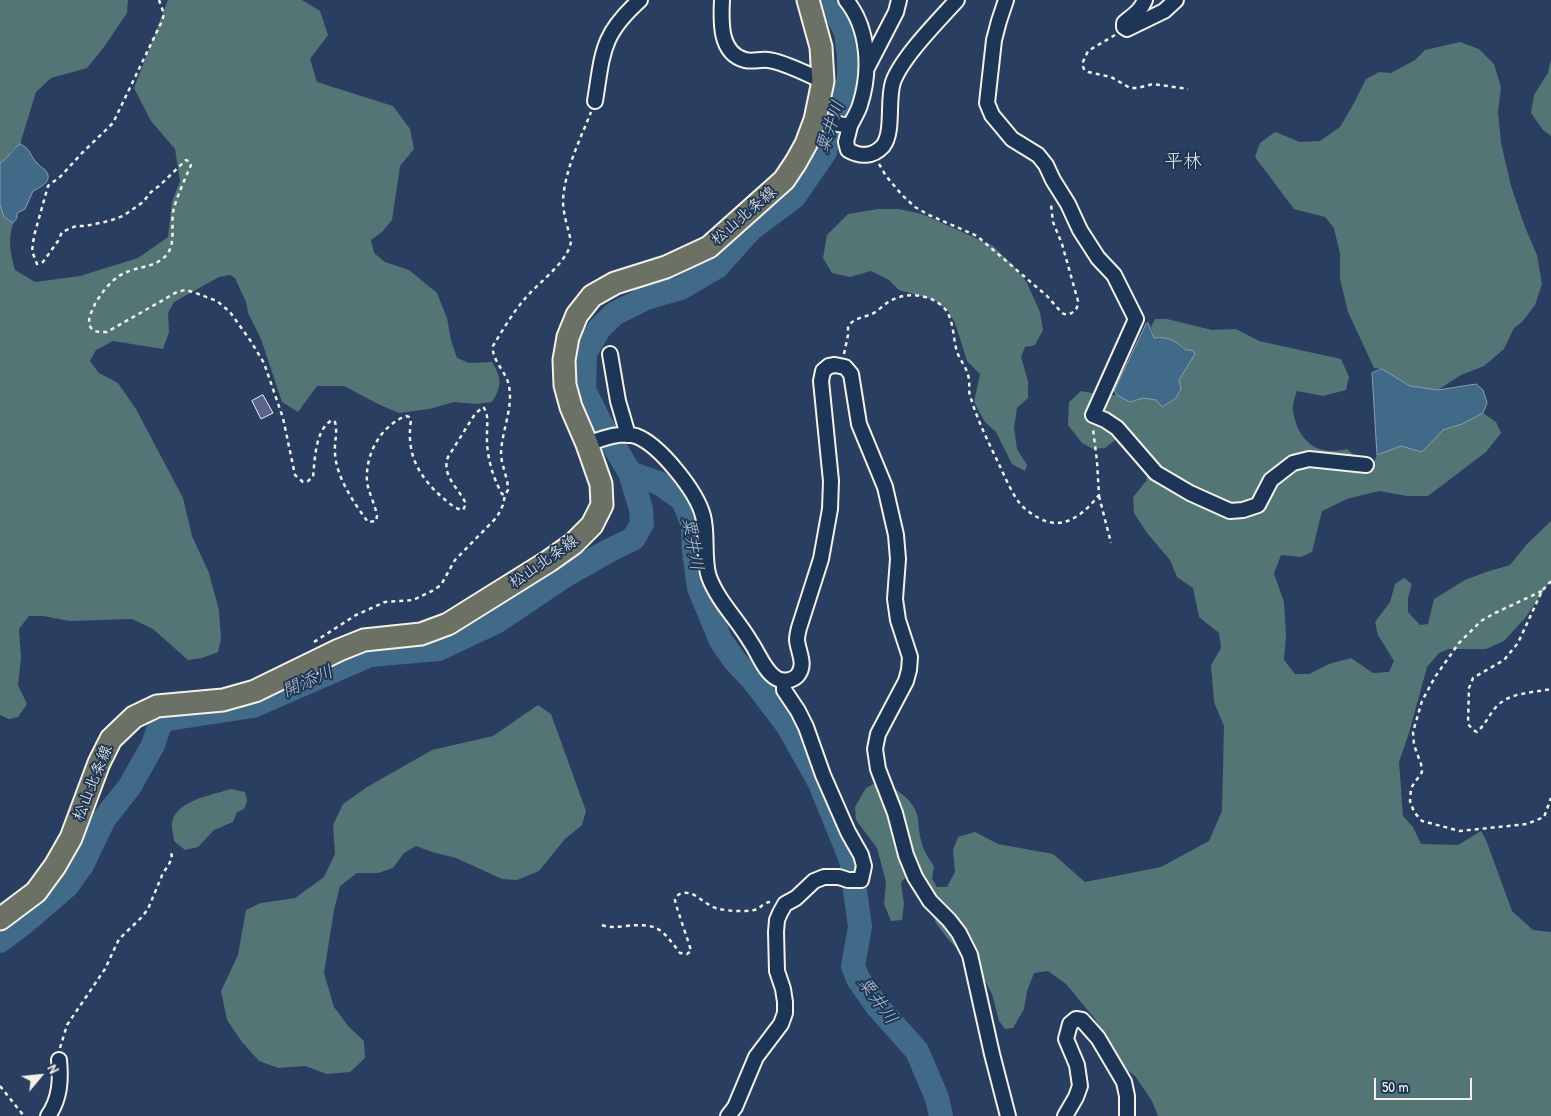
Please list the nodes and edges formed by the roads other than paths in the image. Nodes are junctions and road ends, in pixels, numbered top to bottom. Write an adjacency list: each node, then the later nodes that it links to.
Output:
1 (640, 0): 12 (street)
2 (722, 0): 11 (street)
3 (846, 0): 10 (street)
4 (899, 0): 10 (street)
5 (957, 0): 14 (street)
6 (1006, 0): 18 (street)
7 (1145, 0): 8 (street)
8 (1176, 0)
9 (810, 8): 11 (main road, 松山北条線)
10 (867, 68): 14 (street)
11 (823, 81): 13 (main road, 松山北条線)
12 (595, 101)
13 (820, 120): 14 (street); 17 (main road, 松山北条線)
14 (848, 125)
15 (610, 354): 16 (street)
16 (623, 435): 17 (street); 19 (street)
17 (593, 442): 20 (main road, 松山北条線)
18 (1366, 466)
19 (784, 681): 23 (street); 24 (street)
20 (0, 919)
21 (59, 1060): 22 (street)
22 (48, 1116)
23 (728, 1116)
24 (1008, 1116)
25 (1065, 1116): 26 (street)
26 (1127, 1116)

